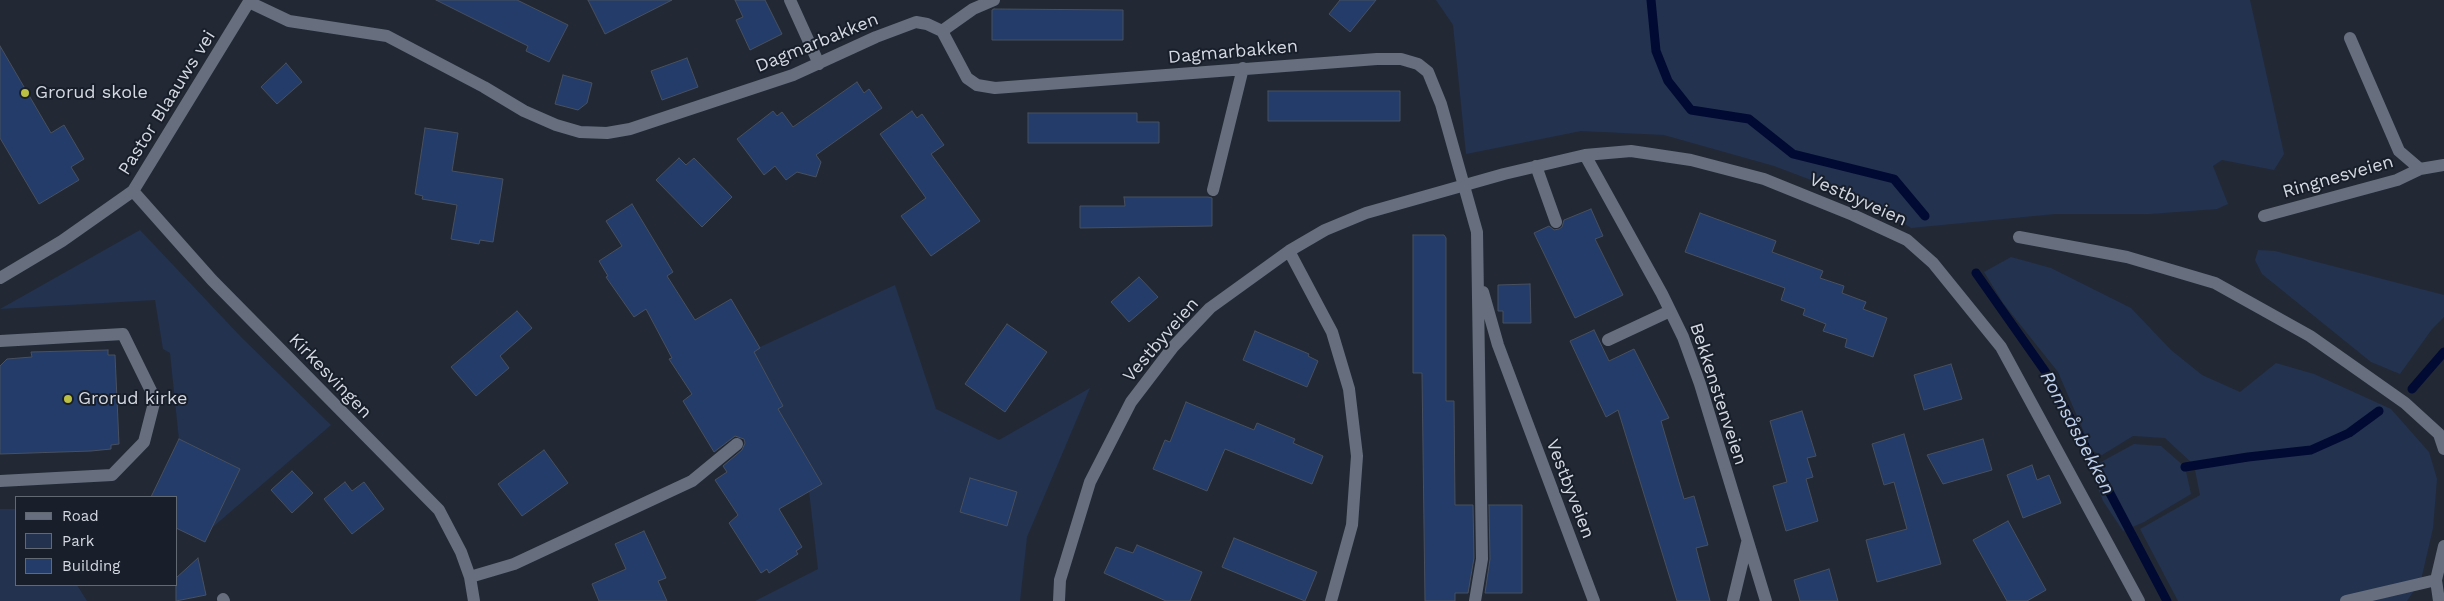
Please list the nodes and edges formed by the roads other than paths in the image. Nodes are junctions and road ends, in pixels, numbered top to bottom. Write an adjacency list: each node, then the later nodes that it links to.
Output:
1 (790, 0): 6 (street)
2 (994, 0): 4 (street)
3 (250, 1): 6 (street, Dagmarbakken); 14 (street, Pastor Blaauws vei)
4 (942, 31): 6 (street, Dagmarbakken); 7 (street, Dagmarbakken)
5 (2350, 38): 11 (street, Ringnesveien)
6 (819, 64)
7 (1244, 68): 12 (street, Dagmarbakken); 13 (street)
8 (1585, 155): 10 (street, Vestbyveien); 21 (street, Bekkenstenveien); 39 (street, Vestbyveien)
9 (2444, 165): 11 (street, Ringnesveien)
10 (1536, 166): 12 (street, Vestbyveien); 16 (street)
11 (2420, 169): 15 (street, Ringnesveien)
12 (1463, 186): 18 (street, Vestbyveien); 19 (street, Vestbyveien)
13 (1213, 190)
14 (134, 191): 20 (street, Pastor Blaauws vei); 30 (street, Kirkesvingen)
15 (2264, 216)
16 (1556, 222)
17 (2019, 237): 24 (street)
18 (1289, 251): 33 (street, Vestbyveien); 34 (street)
19 (1478, 275): 35 (street, Vestbyveien); 36 (street, Vestbyveien)
20 (0, 278)
21 (1670, 311): 22 (street); 28 (street, Bekkenstenveien)
22 (1608, 340)
23 (0, 341): 27 (street)
24 (2441, 430): 26 (street)
25 (737, 444): 30 (street)
26 (2444, 449)
27 (0, 481)
28 (1747, 543): 37 (street); 38 (street, Bekkenstenveien)
29 (2444, 546): 31 (street)
30 (470, 577): 32 (street, Kirkesvingen)
31 (2436, 580): 40 (street); 41 (street)
32 (474, 601)
33 (1059, 601)
34 (1331, 601)
35 (1475, 601)
36 (1594, 601)
37 (1734, 601)
38 (1766, 601)
39 (2139, 601)
40 (2346, 601)
41 (2439, 601)

